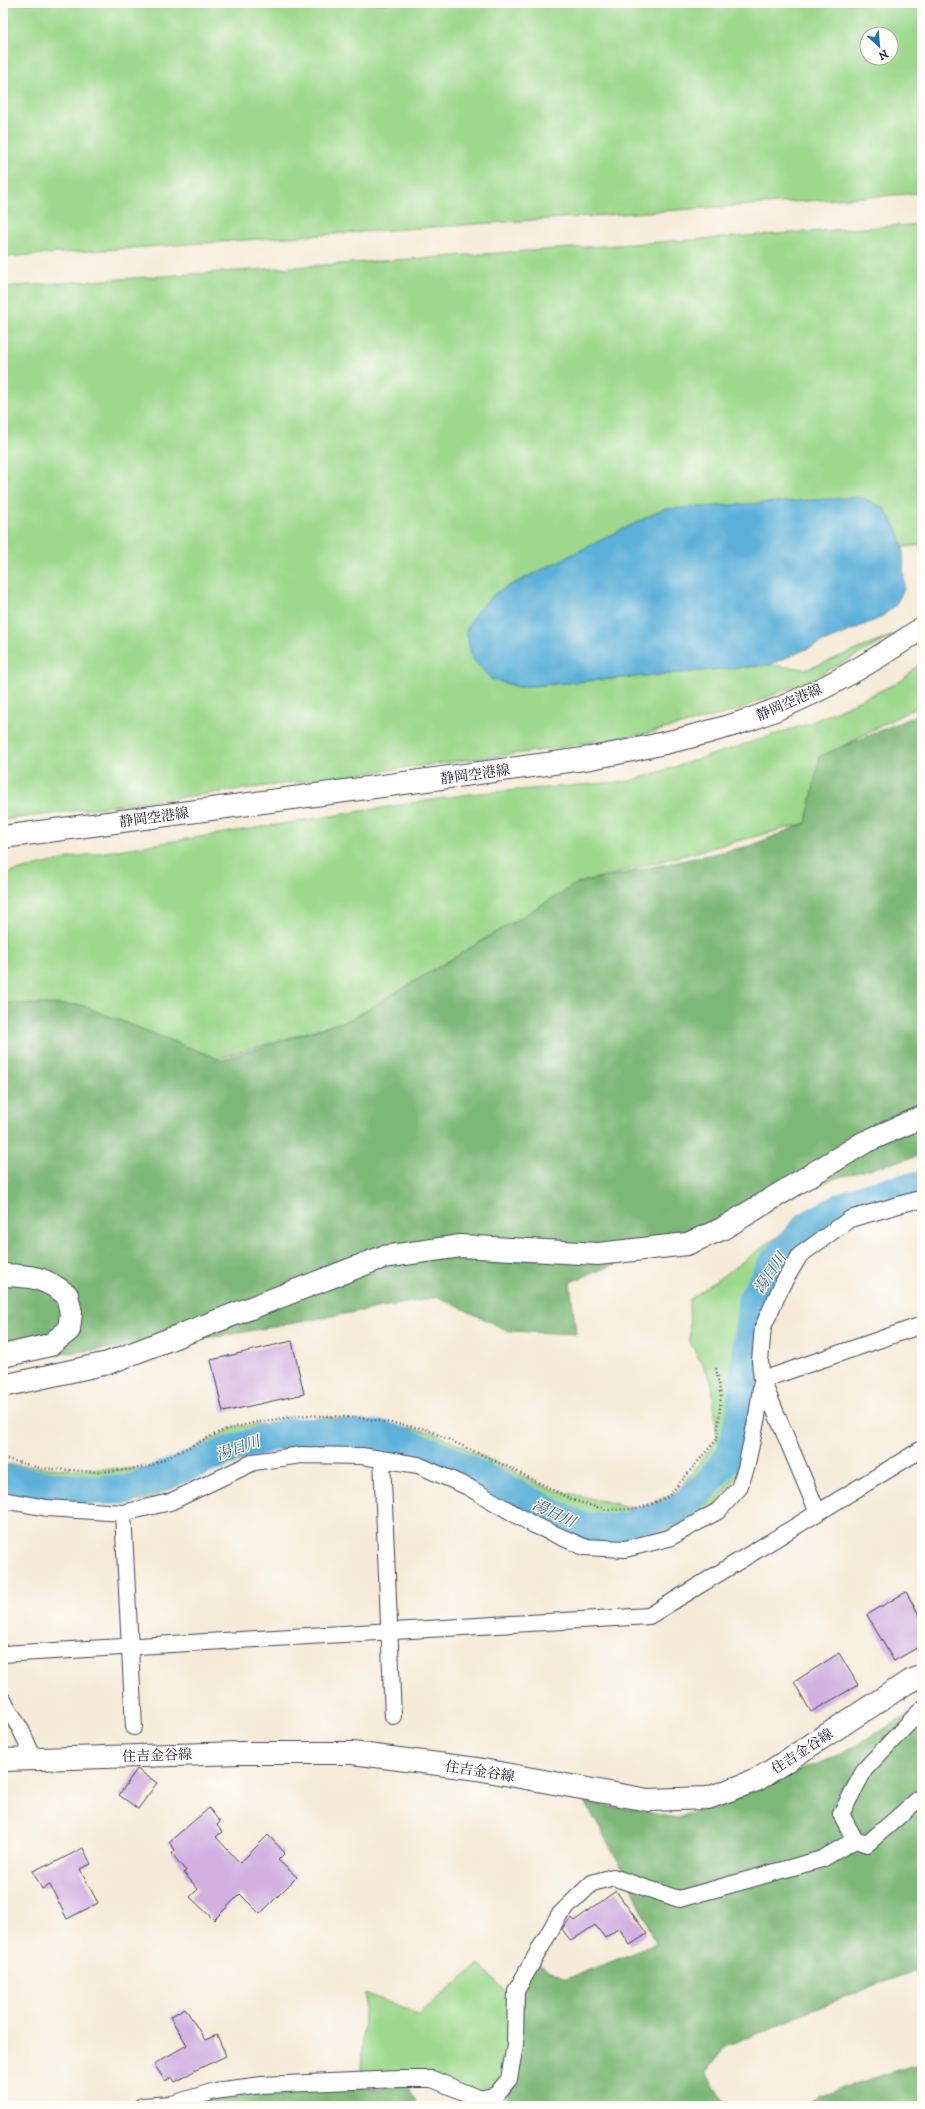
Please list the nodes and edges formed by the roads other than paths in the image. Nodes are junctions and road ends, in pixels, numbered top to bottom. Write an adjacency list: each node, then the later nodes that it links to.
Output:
1 (922, 628): 2 (main road, 静岡空港線)
2 (3, 837)
3 (922, 1117): 9 (main road)
4 (922, 1201): 8 (street)
5 (3, 1275): 7 (main road)
6 (922, 1325): 8 (street)
7 (3, 1356)
8 (762, 1380): 11 (street); 14 (street)
9 (3, 1386)
10 (922, 1450): 14 (street)
11 (382, 1459): 13 (street); 15 (street)
12 (3, 1500): 13 (street)
13 (123, 1513): 16 (street)
14 (818, 1513): 15 (street)
15 (389, 1631): 16 (street); 21 (street)
16 (128, 1646): 17 (street); 22 (street)
17 (3, 1654)
18 (922, 1676): 23 (main road, 住吉金谷線)
19 (3, 1700): 23 (street)
20 (922, 1709): 26 (street)
21 (393, 1716)
22 (134, 1727)
23 (34, 1759): 24 (main road, 住吉金谷線)
24 (3, 1760)
25 (922, 1796): 26 (street)
26 (855, 1840): 27 (street)
27 (142, 2106)

